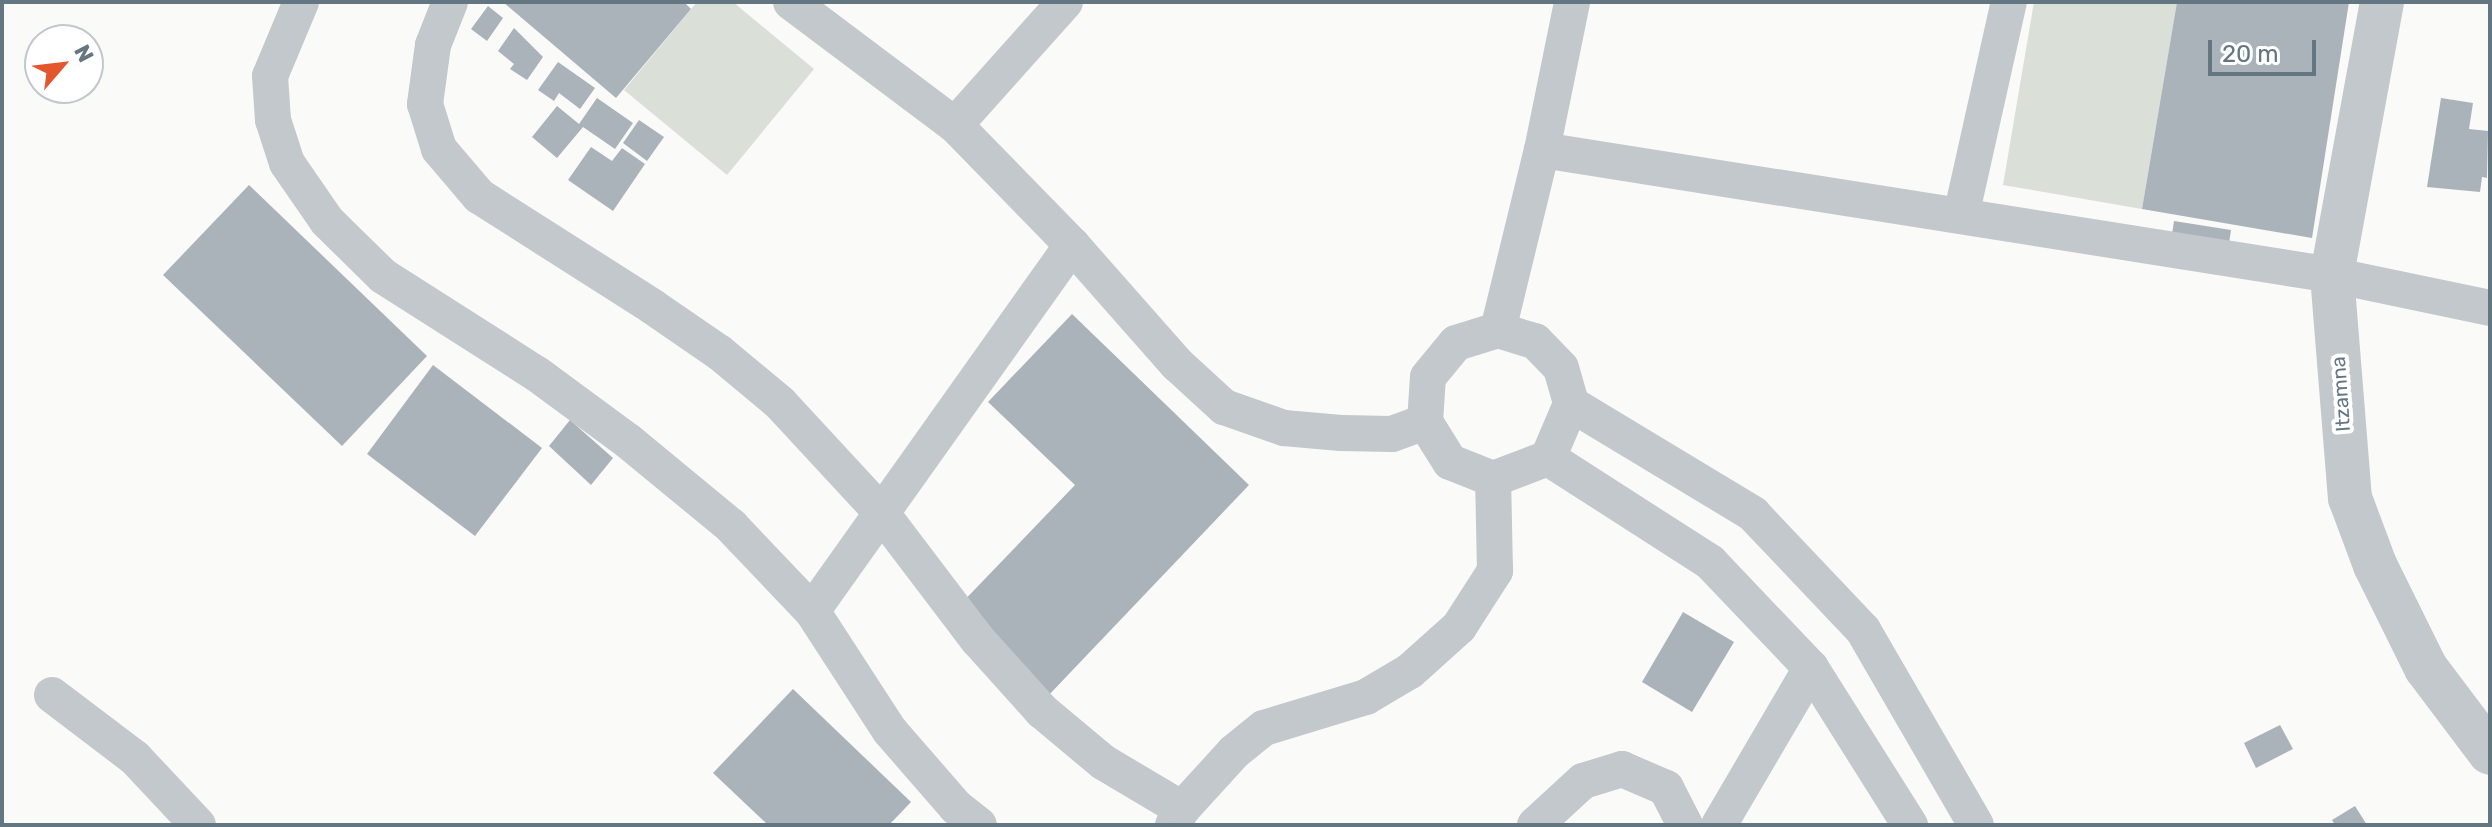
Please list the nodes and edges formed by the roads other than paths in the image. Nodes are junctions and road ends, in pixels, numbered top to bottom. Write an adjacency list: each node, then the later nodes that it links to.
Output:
1 (301, 2): 20 (street)
2 (450, 2): 19 (street)
3 (791, 2): 8 (street)
4 (1065, 2): 8 (street)
5 (1572, 2): 9 (street)
6 (2009, 2): 10 (street)
7 (2382, 2): 12 (street, Itzamna)
8 (955, 125): 11 (street)
9 (1542, 150): 10 (street); 14 (street)
10 (1961, 216): 12 (street)
11 (1072, 245): 16 (street); 19 (street)
12 (2332, 275): 13 (street); 23 (street, Itzamna)
13 (2490, 308)
14 (1498, 330): 15 (street); 16 (street)
15 (1571, 404): 17 (street); 25 (street)
16 (1425, 422): 18 (street)
17 (1548, 458): 18 (street); 21 (street)
18 (1493, 479): 24 (street)
19 (880, 511): 20 (street); 24 (street)
20 (812, 611): 27 (street)
21 (1811, 668): 30 (street); 31 (street)
22 (52, 695): 26 (street)
23 (2490, 753)
24 (1178, 817)
25 (1974, 824)
26 (198, 825)
27 (979, 825)
28 (1535, 825): 29 (street)
29 (1685, 825)
30 (1719, 825)
31 (1910, 825)

